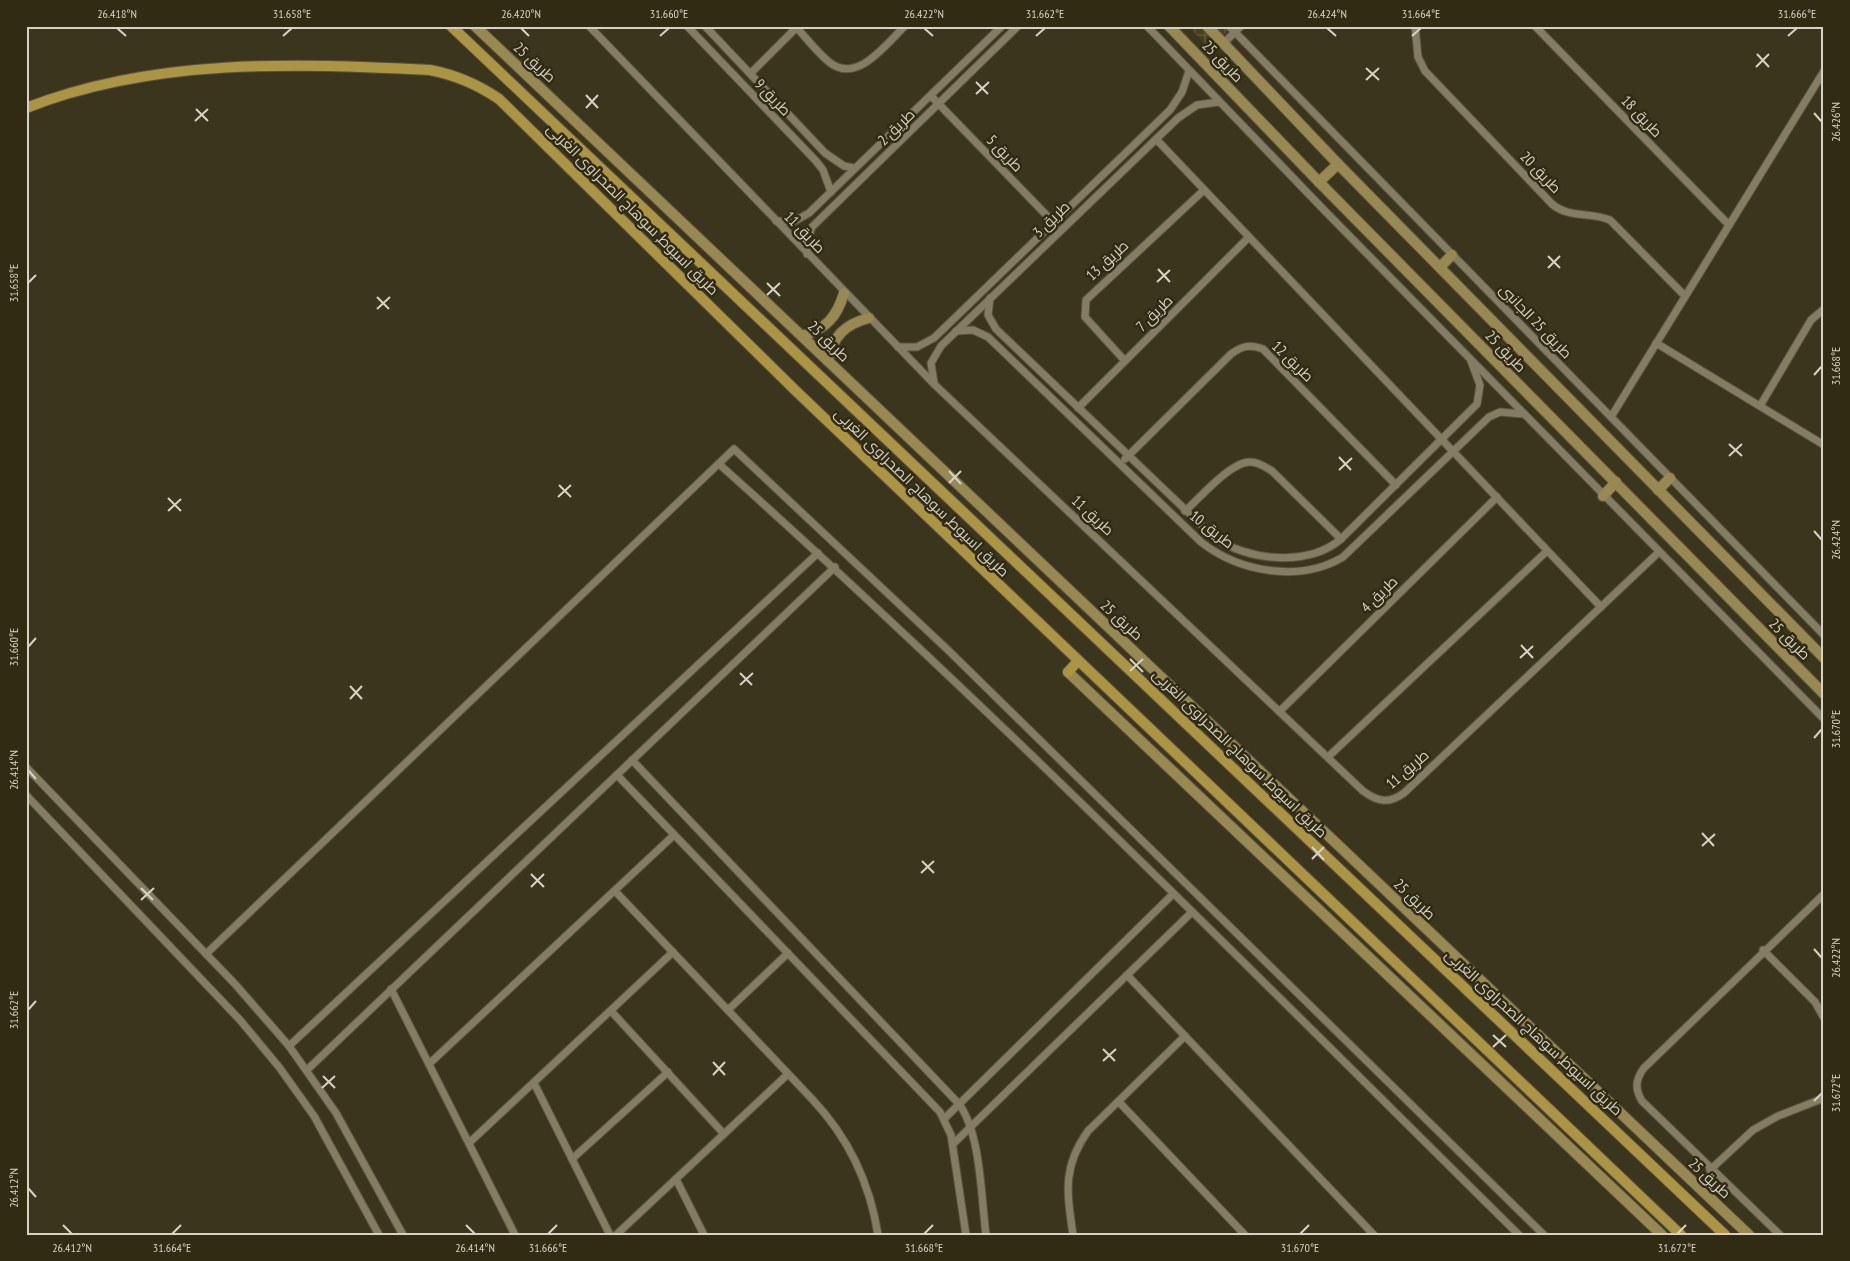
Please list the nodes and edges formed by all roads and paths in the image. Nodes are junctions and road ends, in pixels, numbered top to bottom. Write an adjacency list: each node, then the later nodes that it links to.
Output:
1 (451, 26): 144 (main road, طريق اسيوط, سوهاج الصحراوى الغربى)
2 (476, 26): 48 (street, طريق 25)
3 (589, 26): 34 (street, طريق 11)
4 (706, 26): 23 (street, طريق 9)
5 (905, 26): 17 (street)
6 (1002, 26): 24 (street, طريق 2)
7 (1018, 26): 26 (street, طريق 2)
8 (1147, 26): 21 (street)
9 (1169, 26): 31 (street, طريق 25)
10 (1207, 26): 19 (street, طريق 25)
11 (1224, 26): 19 (street)
12 (1229, 26): 18 (street, طريق 25 الجانبى)
13 (1241, 26): 18 (street)
14 (1415, 26): 43 (street, طريق 20)
15 (1534, 26): 36 (street, طريق 18)
16 (688, 27): 33 (street, طريق 9)
17 (797, 27): 23 (street)
18 (1235, 33): 20 (street); 40 (street, طريق 25 الجانبى)
19 (1215, 35): 20 (street, طريق 25)
20 (1223, 44): 29 (street, طريق 25)
21 (1190, 70): 25 (street); 35 (street, طريق 3)
22 (1823, 73): 36 (street)
23 (751, 74): 30 (street, طريق 9)
24 (931, 96): 26 (street, طريق 5); 30 (street, طريق 2)
25 (1220, 102): 28 (street, طريق 3); 51 (street)
26 (939, 104): 35 (street, طريق 5); 39 (street, طريق 2)
27 (26, 108): 86 (main road, طريق اسيوط, سوهاج الصحراوى الغربى)
28 (1156, 139): 32 (street); 37 (street, طريق 3)
29 (1338, 164): 31 (street); 41 (street, طريق 25)
30 (855, 168): 33 (street, طريق 2)
31 (1320, 182): 66 (street, طريق 25)
32 (1204, 190): 38 (street); 52 (street, طريق 13)
33 (831, 192): 34 (street, طريق 2)
34 (776, 221): 39 (street, طريق 11)
35 (1054, 223): 37 (street, طريق 5); 50 (street, طريق 3)
36 (1729, 225): 43 (street)
37 (1060, 229): 44 (street, طريق 3)
38 (1249, 237): 52 (street, طريق 7); 59 (street)
39 (807, 254): 42 (street, طريق 11)
40 (1452, 255): 41 (street); 58 (street, طريق 25 الجانبى)
41 (1440, 267): 68 (street, طريق 25)
42 (844, 292): 46 (street, طريق 11); 48 (street)
43 (1685, 296): 49 (street)
44 (990, 298): 47 (street, طريق 3); 56 (street, طريق 10)
45 (1824, 308): 55 (street)
46 (869, 318): 50 (street, طريق 11); 53 (street)
47 (956, 331): 54 (street, طريق 3); 64 (street, طريق 10)
48 (802, 336): 53 (street, طريق 25)
49 (1656, 343): 55 (street); 58 (street)
50 (898, 347): 54 (street, طريق 11)
51 (1469, 356): 57 (street); 59 (street, طريق 10)
52 (1125, 360): 56 (street, طريق 7)
53 (828, 361): 145 (street, طريق 25)
54 (934, 384): 89 (street, طريق 11)
55 (1760, 406): 60 (street)
56 (1078, 408): 62 (street, طريق 10)
57 (1523, 414): 61 (street, طريق 10); 69 (street)
58 (1611, 417): 65 (street, طريق 25 الجانبى)
59 (1442, 440): 61 (street); 67 (street, طريق 10)
60 (1824, 445)
61 (1452, 451): 70 (street); 79 (street, طريق 10)
62 (1128, 456): 64 (street, طريق 12); 67 (street, طريق 12); 71 (street, طريق 10)
63 (719, 464): 77 (street); 104 (street); 141 (street)
64 (1120, 464): 78 (street, طريق 10)
65 (1670, 478): 68 (street); 83 (street, طريق 25 الجانبى)
66 (1616, 482): 69 (street); 88 (street, طريق 25)
67 (1396, 485): 72 (street, طريق 10)
68 (1658, 490): 85 (street, طريق 25)
69 (1603, 496): 76 (street)
70 (1497, 497): 75 (street); 89 (street, طريق 4)
71 (1185, 511): 72 (street); 73 (street, طريق 10)
72 (1341, 540): 74 (street, طريق 10)
73 (1223, 544): 74 (street, طريق 10); 78 (street)
74 (1333, 546): 79 (street)
75 (1547, 551): 81 (street); 91 (street)
76 (1659, 552): 81 (street, طريق 11); 90 (street)
77 (818, 553): 80 (street); 111 (street)
78 (1217, 554): 79 (street, طريق 10)
79 (1343, 557)
80 (835, 567): 92 (street); 98 (street)
81 (1601, 607): 91 (street, طريق 11)
82 (1824, 624): 83 (street)
83 (1816, 627): 84 (street, طريق 25 الجانبى)
84 (1824, 635)
85 (1824, 658)
86 (1078, 661): 87 (main road); 143 (main road, طريق اسيوط, سوهاج الصحراوى الغربى)
87 (1068, 672): 142 (street)
88 (1824, 694)
89 (1280, 711): 91 (street, طريق 11)
90 (1824, 719)
91 (1328, 757)
92 (632, 760): 94 (street); 119 (street)
93 (26, 767): 104 (street)
94 (617, 774): 96 (street); 106 (street)
95 (26, 795): 128 (street)
96 (674, 834): 97 (street); 103 (street)
97 (615, 891): 102 (street); 112 (street)
98 (1173, 894): 100 (street); 119 (street)
99 (1824, 894): 101 (street)
100 (1192, 912): 105 (street); 140 (street)
101 (1763, 950): 109 (street); 126 (street)
102 (673, 952): 107 (street); 108 (street)
103 (788, 953): 108 (street); 120 (street)
104 (206, 954): 111 (street)
105 (1127, 975): 110 (street); 121 (street)
106 (391, 990): 112 (street); 113 (street)
107 (611, 1010): 114 (street); 116 (street)
108 (728, 1010): 115 (street)
109 (1824, 1018)
110 (1185, 1036): 118 (street); 139 (street)
111 (289, 1046): 113 (street)
112 (429, 1064): 123 (street)
113 (307, 1070): 129 (street)
114 (668, 1072): 122 (street); 125 (street)
115 (788, 1074): 122 (street); 134 (street)
116 (534, 1083): 123 (street); 125 (street)
117 (1824, 1098): 126 (street)
118 (1119, 1102): 137 (street); 138 (street)
119 (959, 1104): 120 (street); 121 (street)
120 (944, 1118): 124 (street)
121 (971, 1126): 124 (street); 136 (street)
122 (724, 1134): 127 (street)
123 (469, 1143): 130 (street)
124 (953, 1144): 135 (street)
125 (572, 1159): 131 (street)
126 (1710, 1170): 146 (street)
127 (676, 1179): 132 (street); 133 (street)
128 (379, 1235)
129 (403, 1235)
130 (516, 1235)
131 (610, 1235)
132 (616, 1235)
133 (704, 1235)
134 (878, 1235)
135 (966, 1235)
136 (986, 1235)
137 (1073, 1235)
138 (1245, 1235)
139 (1374, 1235)
140 (1519, 1235)
141 (1544, 1235)
142 (1662, 1235)
143 (1681, 1235)
144 (1724, 1235)
145 (1749, 1235)
146 (1780, 1235)

